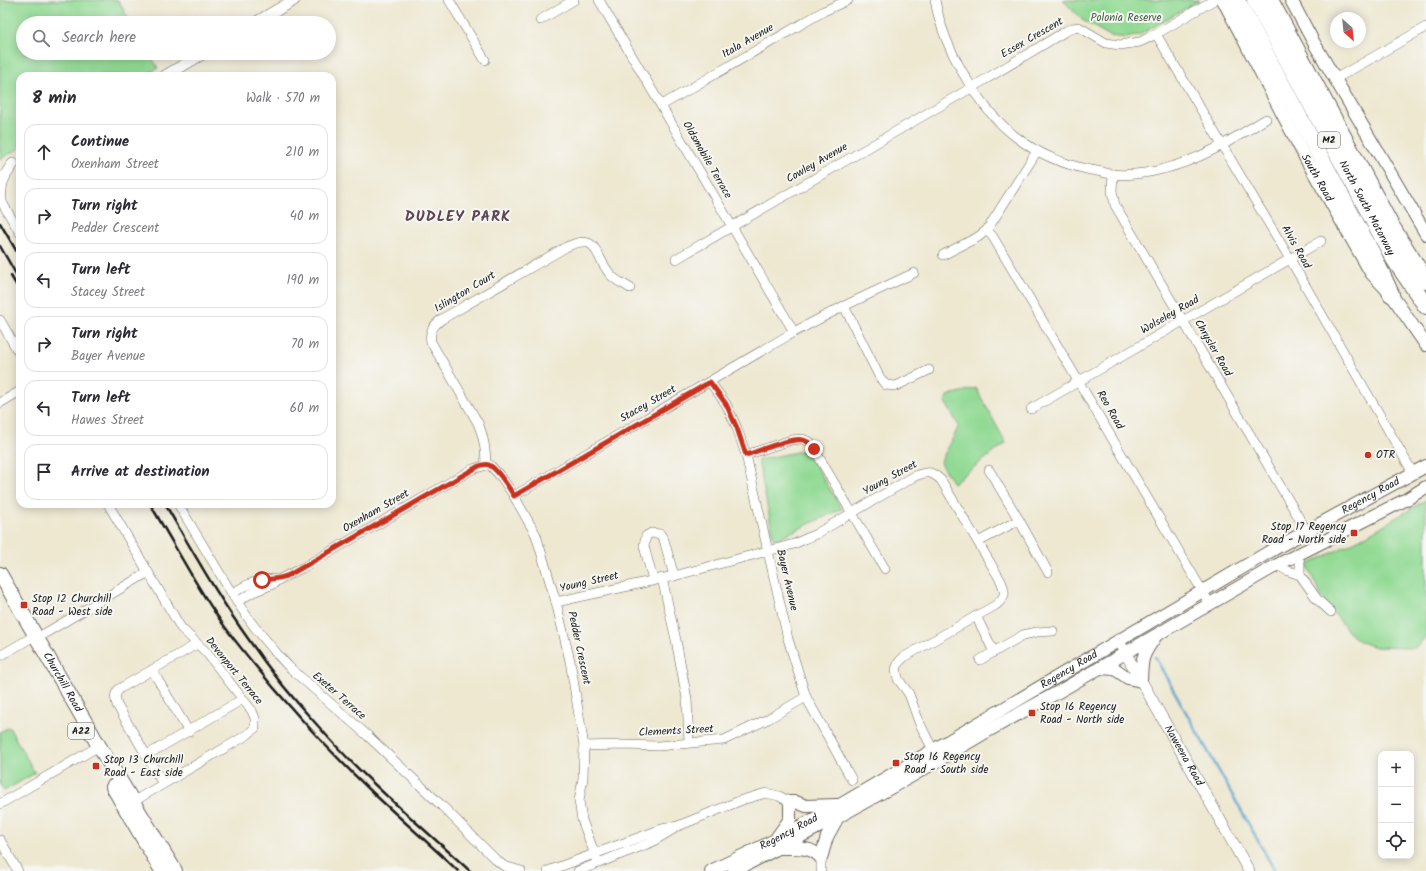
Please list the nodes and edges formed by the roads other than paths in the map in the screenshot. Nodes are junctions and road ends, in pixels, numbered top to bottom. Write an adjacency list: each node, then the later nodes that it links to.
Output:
1 (294, 0): 13 (street)
2 (449, 0): 18 (street)
3 (574, 0): 14 (street)
4 (600, 0): 22 (street, Oldsmobile Terrace)
5 (848, 0): 22 (street, Itala Avenue)
6 (935, 0): 21 (street)
7 (1214, 0): 16 (street, Essex Crescent)
8 (1224, 0): 41 (main road, South Road)
9 (1237, 0): 41 (highway)
10 (1255, 0): 39 (highway, North South Motorway / M2)
11 (1270, 0): 39 (highway, North South Motorway / M2)
12 (1291, 0): 20 (main road)
13 (267, 16)
14 (540, 20)
15 (1426, 27): 20 (street)
16 (1156, 34): 21 (street, Essex Crescent); 24 (street, Alvis Road)
17 (192, 60): 19 (street)
18 (485, 60)
19 (172, 72)
20 (1335, 79): 33 (main road)
21 (971, 88): 25 (street); 31 (street, Cowley Avenue)
22 (662, 105): 31 (street, Oldsmobile Terrace)
23 (1266, 120): 24 (street)
24 (1222, 146): 28 (street); 37 (street, Alvis Road)
25 (1037, 151): 28 (street); 32 (street)
26 (16, 162): 27 (street); 29 (street)
27 (0, 172)
28 (1113, 174): 45 (street, Chrysler Road)
29 (1, 200): 30 (street)
30 (16, 226)
31 (732, 226): 36 (street, Cowley Avenue); 46 (street, Oldsmobile Terrace)
32 (987, 230): 35 (street); 51 (street, Reo Road)
33 (1426, 234)
34 (1321, 241): 37 (street, Wolseley Road)
35 (943, 255)
36 (676, 259)
37 (1290, 259): 45 (street, Wolseley Road); 59 (street, Alvis Road)
38 (914, 273): 42 (street, Stacey Street)
39 (1417, 276): 43 (highway, North South Motorway / M2)
40 (630, 288): 56 (street, Islington Court)
41 (1391, 294): 47 (main road, South Road)
42 (844, 306): 46 (street, Stacey Street); 49 (street)
43 (1426, 306)
44 (0, 320): 48 (street)
45 (1184, 321): 51 (street, Wolseley Road); 66 (street, Chrysler Road)
46 (794, 332): 50 (street, Stacey Street)
47 (1426, 345)
48 (16, 348)
49 (929, 370)
50 (710, 382): 55 (street, Bayer Avenue); 61 (street, Stacey Street)
51 (1079, 382): 54 (street, Wolseley Road); 81 (street, Reo Road)
52 (16, 393): 53 (street)
53 (0, 403)
54 (1031, 409)
55 (746, 455): 64 (street); 69 (street, Bayer Avenue)
56 (486, 465): 61 (street, Pedder Crescent); 82 (street, Oxenham Street)
57 (1426, 466): 59 (main road, Regency Road)
58 (989, 470): 65 (street)
59 (1413, 473): 66 (main road, Regency Road)
60 (1426, 487): 70 (main road, Regency Road)
61 (514, 496): 83 (street, Pedder Crescent)
62 (110, 508): 74 (street, Devonport Terrace)
63 (180, 508): 82 (street, Exeter Terrace)
64 (852, 513): 67 (street, Young Street); 69 (street, Young Street); 72 (street)
65 (1019, 520): 67 (street); 73 (street)
66 (1306, 530): 68 (main road, Regency Road)
67 (978, 542): 86 (street, Young Street)
68 (1274, 549): 70 (main road); 81 (main road, Regency Road)
69 (768, 552): 77 (street, Young Street); 101 (street, Bayer Avenue)
70 (1296, 555): 71 (main road, Regency Road); 76 (street)
71 (1277, 565): 76 (street); 84 (main road, Regency Road)
72 (885, 569)
73 (1048, 572)
74 (147, 573): 89 (street); 91 (street, Devonport Terrace)
75 (0, 574): 89 (main road, Churchill Road / A22)
76 (1300, 575): 85 (street)
77 (674, 576): 78 (street, Young Street); 79 (street)
78 (662, 578): 79 (street, Young Street); 104 (street)
79 (653, 580): 83 (street, Young Street)
80 (0, 590): 89 (main road, Churchill Road / A22)
81 (1202, 591): 84 (street, Reo Road); 90 (main road, Regency Road)
82 (235, 598): 125 (street, Exeter Terrace)
83 (556, 602): 105 (street, Pedder Crescent)
84 (1210, 604): 88 (main road, Regency Road)
85 (1331, 612)
86 (976, 616): 92 (street); 108 (street, Young Street)
87 (1053, 631): 92 (street)
88 (1157, 635): 93 (main road, Regency Road); 99 (main road)
89 (33, 638): 94 (street); 106 (main road, Churchill Road / A22)
90 (1118, 640): 93 (street, Naweena Road); 98 (main road, Regency Road)
91 (197, 644): 97 (street); 102 (street, Devonport Terrace)
92 (994, 652): 95 (street)
93 (1126, 653): 96 (main road, Regency Road); 99 (street, Naweena Road)
94 (0, 656)
95 (980, 660)
96 (1100, 668): 99 (main road); 100 (main road, Regency Road)
97 (152, 670): 103 (street); 107 (street)
98 (1053, 679): 100 (main road); 108 (main road, Regency Road)
99 (1142, 681): 131 (street, Naweena Road)
100 (1060, 691): 108 (main road, Regency Road)
101 (806, 697): 104 (street, Clements Street); 109 (street, Bayer Avenue)
102 (243, 699): 103 (street); 110 (street, Devonport Terrace)
103 (189, 732): 107 (street)
104 (689, 742): 105 (street, Clements Street)
105 (584, 746): 119 (street, Pedder Crescent)
106 (96, 748): 112 (street); 113 (main road, Churchill Road / A22)
107 (147, 755): 110 (street)
108 (936, 755): 114 (main road, Regency Road); 115 (main road, Regency Road)
109 (852, 780)
110 (163, 784): 113 (street, Devonport Terrace)
111 (790, 802): 114 (main road); 116 (street); 118 (main road)
112 (0, 804)
113 (129, 804): 123 (main road, Churchill Road / A22); 124 (main road, Churchill Road / A22)
114 (840, 805): 118 (main road, Regency Road)
115 (838, 817): 118 (main road, Regency Road); 120 (main road)
116 (678, 826): 119 (street); 121 (street)
117 (0, 840): 122 (street)
118 (778, 844): 120 (main road); 128 (main road, Regency Road); 129 (main road, Regency Road)
119 (594, 853): 121 (street, Pedder Crescent); 126 (street)
120 (821, 858): 130 (street)
121 (598, 863): 127 (street)
122 (18, 871)
123 (162, 871)
124 (175, 871)
125 (521, 871)
126 (548, 871)
127 (578, 871)
128 (711, 871)
129 (734, 871)
130 (822, 871)
131 (1249, 871)

